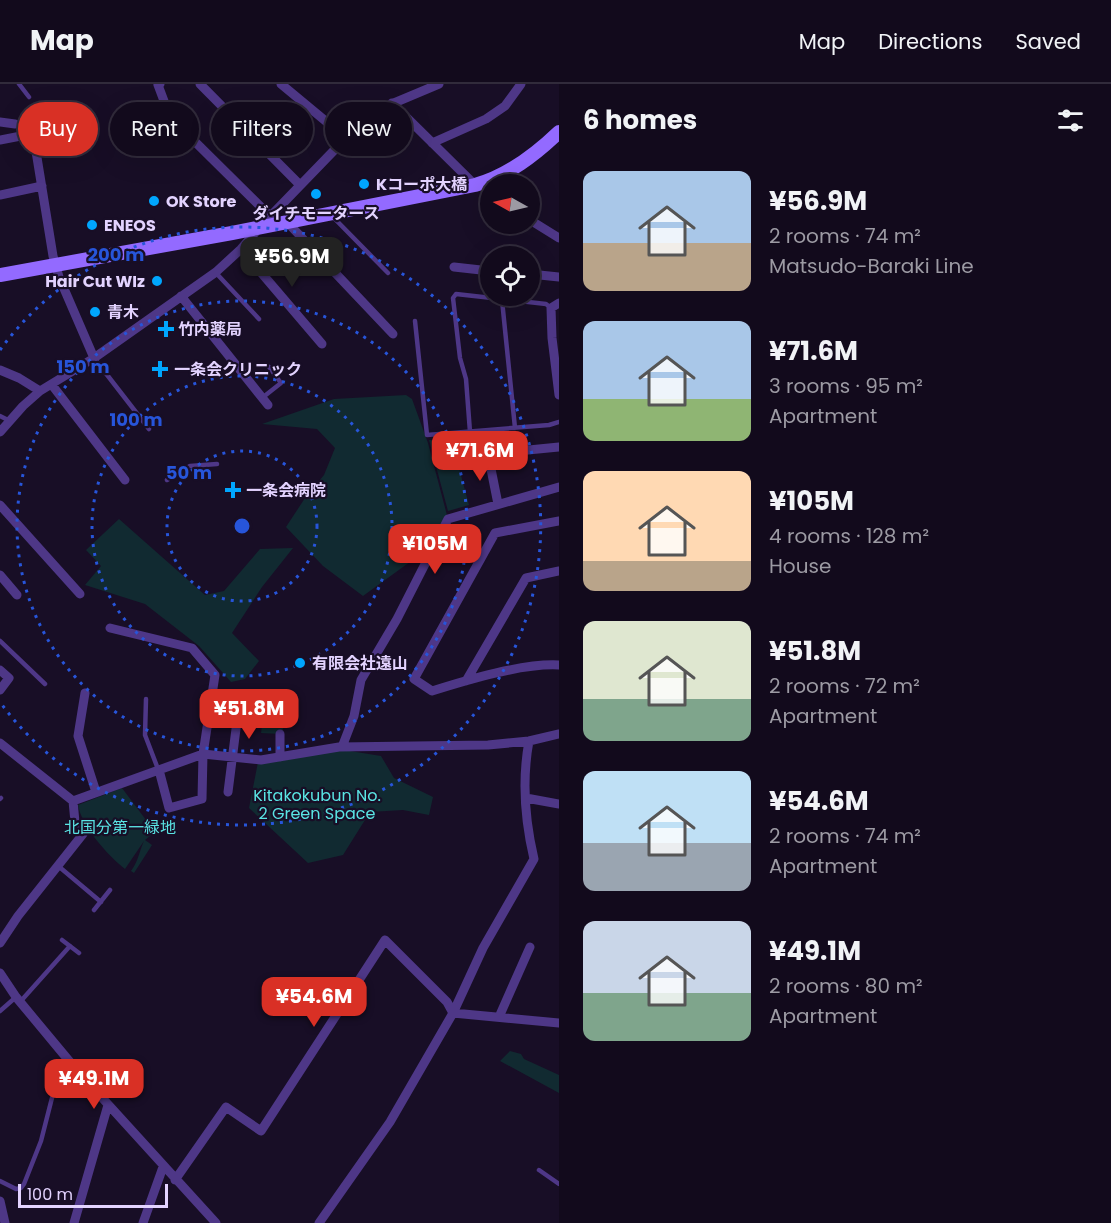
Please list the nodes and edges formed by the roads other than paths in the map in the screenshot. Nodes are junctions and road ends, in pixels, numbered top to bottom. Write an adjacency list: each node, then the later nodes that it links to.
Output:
1 (19, 84): 7 (lane)
2 (160, 84): 24 (street)
3 (200, 84): 19 (street)
4 (281, 84): 9 (street)
5 (439, 84): 8 (street)
6 (521, 84): 15 (street)
7 (29, 97)
8 (394, 102)
9 (325, 121)
10 (0, 122): 12 (street)
11 (412, 123): 15 (street)
12 (15, 124)
13 (559, 132): 17 (main road)
14 (0, 140): 20 (street)
15 (432, 143): 18 (street)
16 (328, 156): 19 (street)
17 (503, 174)
18 (480, 183)
19 (300, 185): 24 (street)
20 (42, 186): 22 (street); 30 (street)
21 (480, 187): 23 (main road)
22 (0, 195)
23 (329, 213): 25 (main road); 34 (lane)
24 (270, 216): 27 (street)
25 (286, 222): 27 (main road); 45 (street)
26 (540, 226): 28 (street)
27 (259, 228): 29 (street); 30 (main road)
28 (559, 238)
29 (241, 249): 33 (street); 46 (street)
30 (56, 265): 35 (main road); 47 (street)
31 (454, 267): 32 (street)
32 (480, 270)
33 (216, 272): 38 (street); 43 (lane)
34 (388, 273)
35 (0, 275)
36 (540, 275): 37 (street)
37 (559, 277)
38 (181, 296): 47 (street); 53 (street)
39 (480, 297): 60 (lane)
40 (540, 303): 42 (lane)
41 (503, 306): 57 (lane)
42 (555, 306): 52 (street)
43 (259, 319)
44 (415, 321): 60 (lane)
45 (393, 334)
46 (322, 344)
47 (94, 358): 50 (street); 58 (lane)
48 (269, 367): 53 (lane)
49 (0, 370): 51 (street)
50 (52, 385): 51 (street); 63 (street)
51 (40, 391): 55 (street)
52 (559, 395)
53 (265, 402)
54 (0, 416): 55 (lane)
55 (10, 421): 59 (street)
56 (559, 422): 57 (lane)
57 (515, 428): 60 (lane)
58 (150, 429)
59 (0, 432)
60 (470, 432)
61 (559, 447): 66 (street)
62 (217, 464): 64 (lane)
63 (125, 480)
64 (167, 480)
65 (559, 487): 66 (street)
66 (498, 504): 87 (street)
67 (0, 505): 71 (street)
68 (559, 521): 77 (street)
69 (559, 571): 77 (street)
70 (0, 575): 72 (street)
71 (80, 594)
72 (17, 595)
73 (110, 628): 88 (street)
74 (0, 640): 78 (lane)
75 (559, 665): 77 (street)
76 (0, 670): 79 (street)
77 (466, 681)
78 (45, 684)
79 (0, 690)
80 (85, 693): 92 (street)
81 (146, 699): 91 (lane)
82 (237, 721): 89 (street)
83 (280, 734): 90 (street)
84 (559, 734): 85 (street)
85 (529, 741): 87 (street); 94 (street)
86 (0, 743): 95 (street)
87 (342, 747): 90 (street)
88 (203, 754): 89 (street); 91 (street); 91 (street)
89 (233, 757): 90 (street); 93 (street)
90 (280, 757)
91 (159, 770): 92 (street)
92 (96, 792): 95 (street)
93 (228, 792)
94 (526, 798): 96 (street); 109 (street)
95 (73, 801): 97 (street)
96 (559, 804)
97 (57, 865): 99 (lane); 102 (street)
98 (111, 890): 99 (lane)
99 (101, 902): 100 (lane)
100 (94, 910)
101 (62, 940): 103 (lane)
102 (0, 943)
103 (70, 946): 105 (lane); 107 (lane)
104 (530, 947): 110 (street)
105 (79, 953)
106 (0, 973): 107 (street)
107 (18, 1000): 108 (lane); 112 (street)
108 (0, 1011)
109 (453, 1013): 110 (street); 116 (street); 124 (street)
110 (499, 1017): 111 (street)
111 (559, 1023)
112 (75, 1068): 113 (street); 117 (lane)
113 (108, 1105): 114 (street); 121 (street)
114 (163, 1167): 116 (street); 122 (street)
115 (539, 1170): 118 (lane)
116 (175, 1180): 123 (street)
117 (0, 1181)
118 (559, 1184)
119 (0, 1201): 120 (street)
120 (5, 1223)
121 (74, 1223)
122 (143, 1223)
123 (215, 1223)
124 (319, 1223)

